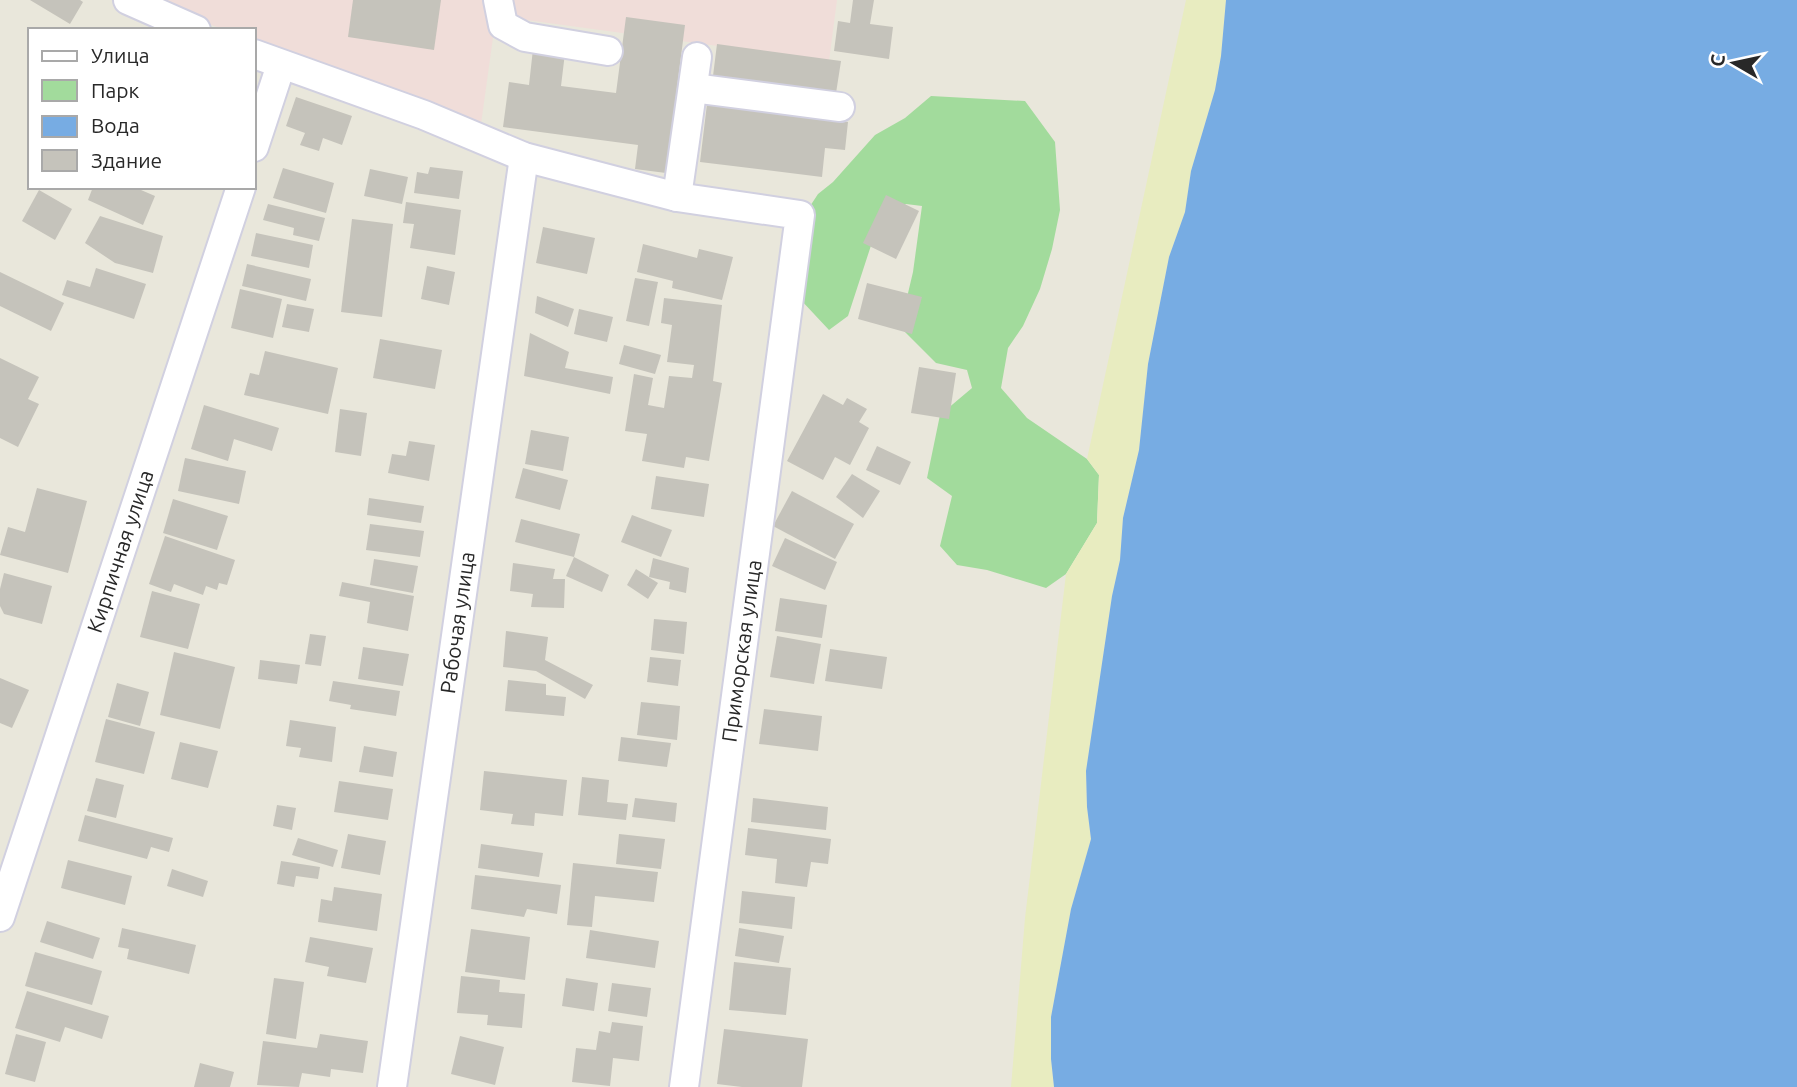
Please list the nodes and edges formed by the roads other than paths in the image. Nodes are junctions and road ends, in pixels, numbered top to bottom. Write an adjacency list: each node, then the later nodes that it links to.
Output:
1 (128, 0): 3 (street)
2 (498, 0): 4 (street)
3 (191, 28)
4 (608, 51)
5 (256, 55): 7 (street)
6 (697, 57): 8 (street)
7 (281, 65): 10 (street); 11 (street)
8 (693, 88): 9 (street); 13 (street)
9 (840, 107)
10 (256, 141)
11 (524, 157): 13 (street); 15 (street, Рабочая улица)
12 (240, 189): 14 (street, Кирпичная улица)
13 (677, 197): 16 (street, Приморская улица)
14 (0, 917)
15 (392, 1087)
16 (684, 1087)

